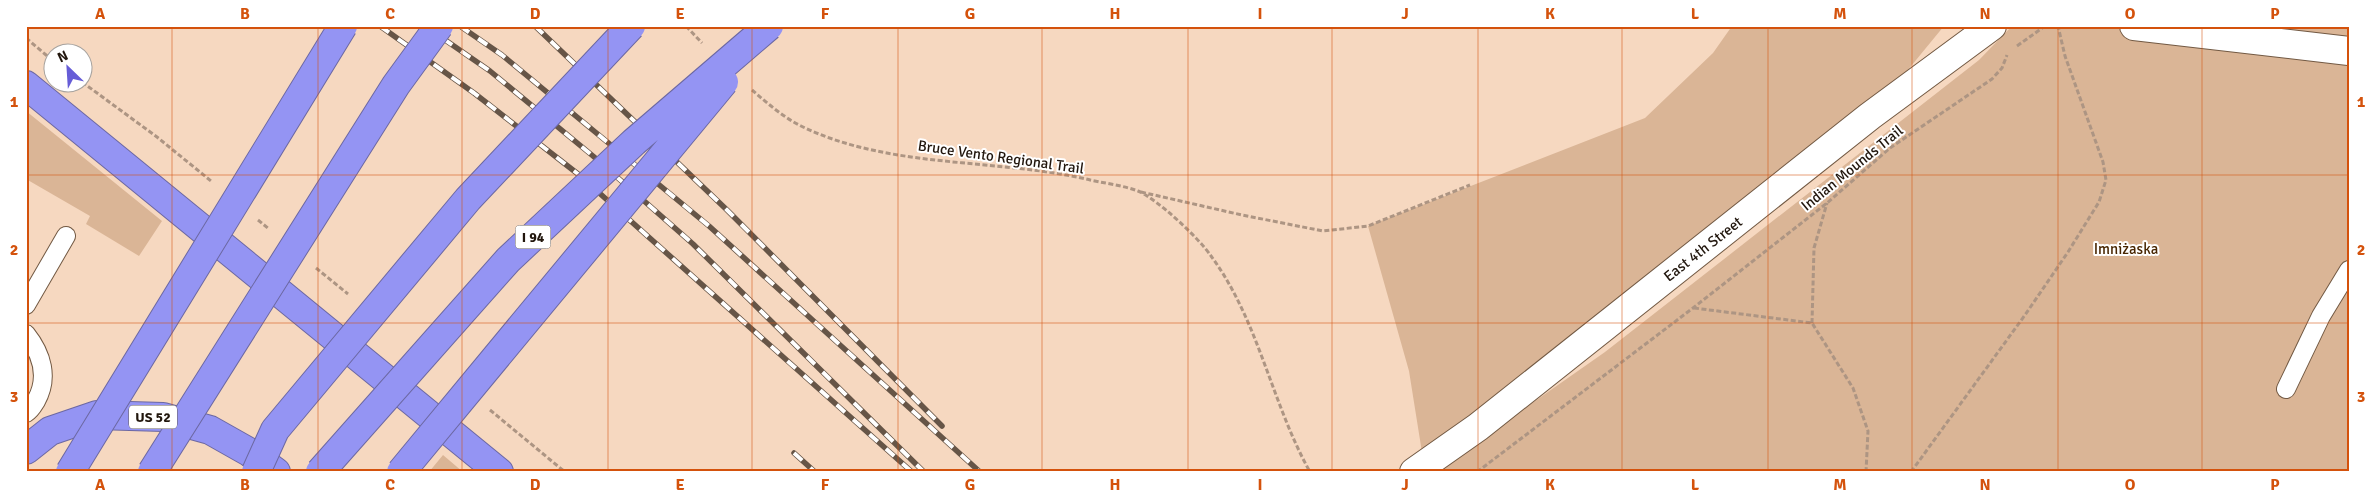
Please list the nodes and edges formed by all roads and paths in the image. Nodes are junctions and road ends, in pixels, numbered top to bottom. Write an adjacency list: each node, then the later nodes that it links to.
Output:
1 (335, 26): 17 (highway, bridge)
2 (344, 26): 17 (highway, bridge)
3 (439, 26): 40 (highway, bridge)
4 (631, 26): 41 (highway, bridge)
5 (686, 26): 12 (path)
6 (770, 26): 43 (highway, I 94, bridge); 44 (highway, bridge)
7 (1992, 26): 48 (street, East 4th Street)
8 (2046, 26): 13 (path)
9 (2058, 26): 51 (path)
10 (2134, 26): 14 (street)
11 (26, 38): 15 (path)
12 (705, 46)
13 (2016, 48)
14 (2349, 51)
15 (42, 52)
16 (2008, 53): 24 (path, Indian Mounds Trail)
17 (322, 58): 39 (highway, bridge)
18 (26, 86): 45 (highway)
19 (750, 88): 23 (path, Bruce Vento Regional Trail)
20 (92, 89): 22 (path)
21 (1470, 185): 23 (path)
22 (217, 186)
23 (1138, 191): 47 (path, Bruce Vento Regional Trail)
24 (1827, 203): 32 (path, Indian Mounds Trail); 33 (path)
25 (254, 217): 26 (path)
26 (276, 235)
27 (66, 236): 31 (lane)
28 (313, 265): 30 (path)
29 (2349, 270): 35 (lane)
30 (354, 298)
31 (26, 305)
32 (1693, 308): 33 (path); 49 (path, Indian Mounds Trail)
33 (1812, 323): 50 (path)
34 (26, 334): 37 (lane)
35 (2286, 389)
36 (485, 406): 46 (path)
37 (26, 413)
38 (26, 450): 42 (highway, US 52)
39 (70, 472)
40 (152, 472)
41 (256, 472)
42 (276, 472)
43 (320, 472)
44 (401, 472)
45 (499, 472)
46 (565, 472)
47 (1310, 472)
48 (1414, 472)
49 (1477, 472)
50 (1866, 472)
51 (1911, 472)

